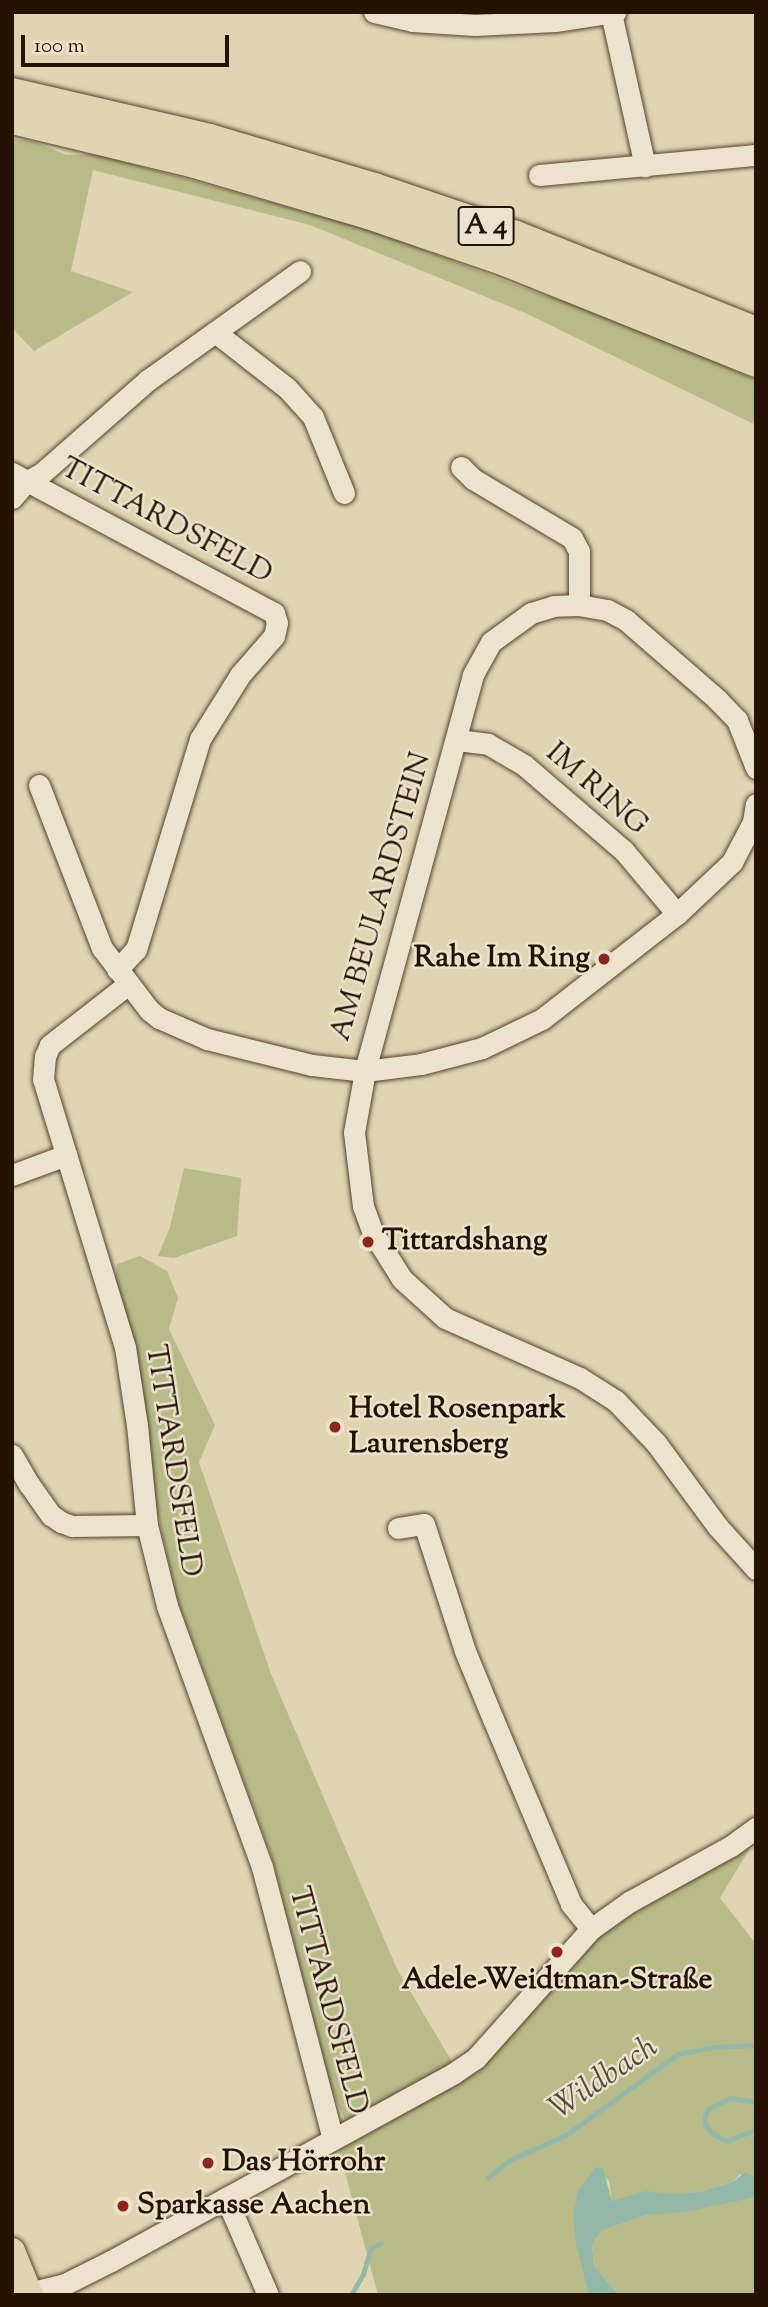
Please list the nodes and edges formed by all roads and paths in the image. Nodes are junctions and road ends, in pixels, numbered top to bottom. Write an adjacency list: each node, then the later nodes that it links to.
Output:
1 (374, 12): 2 (street)
2 (613, 13): 6 (street)
3 (12, 93): 10 (highway, A 4)
4 (12, 119): 11 (highway, A 4)
5 (756, 155): 6 (street)
6 (645, 166): 7 (street)
7 (540, 175)
8 (300, 271): 9 (street)
9 (215, 332): 13 (street); 14 (street)
10 (756, 332)
11 (756, 362)
12 (461, 467): 15 (street)
13 (17, 484): 21 (street, TITTARDSFELD)
14 (344, 494)
15 (579, 605): 16 (street, AM BEULARDSTEIN); 17 (street, AM BEULARDSTEIN)
16 (457, 740): 20 (street, IM RING); 22 (street, AM BEULARDSTEIN)
17 (756, 768)
18 (38, 785): 21 (street)
19 (756, 804): 20 (street, AM BEULARDSTEIN)
20 (677, 914): 22 (street, AM BEULARDSTEIN)
21 (122, 978): 22 (street); 23 (street, TITTARDSFELD)
22 (365, 1071): 28 (street)
23 (66, 1154): 24 (street); 26 (street, TITTARDSFELD)
24 (12, 1175)
25 (12, 1455): 26 (street)
26 (147, 1525): 31 (street, TITTARDSFELD)
27 (398, 1528): 30 (street)
28 (756, 1569)
29 (756, 1828): 30 (street)
30 (592, 1929): 31 (street)
31 (333, 2139): 32 (street)
32 (226, 2197): 34 (street); 35 (street)
33 (12, 2251): 34 (main road)
34 (26, 2294)
35 (268, 2295)

